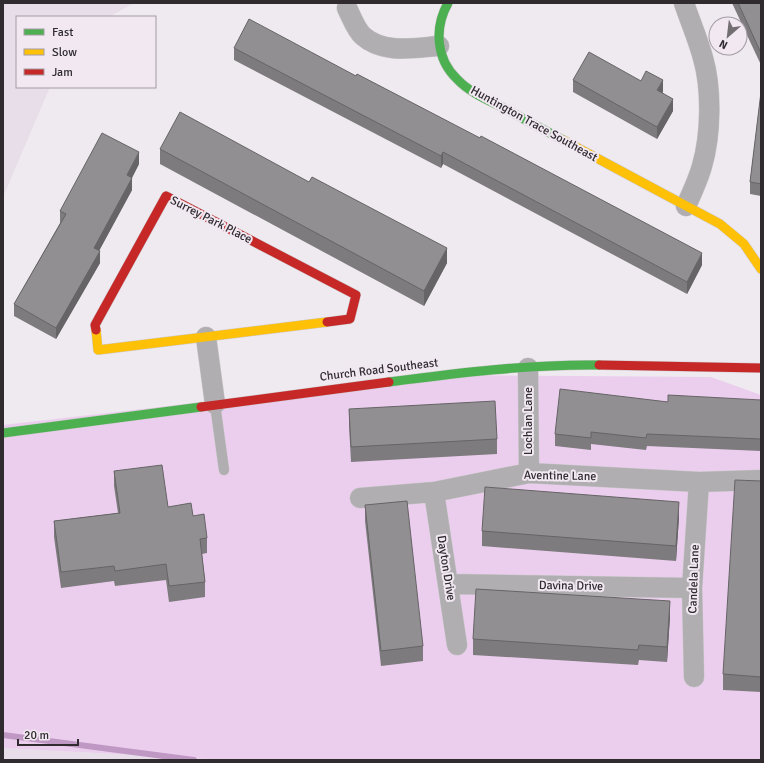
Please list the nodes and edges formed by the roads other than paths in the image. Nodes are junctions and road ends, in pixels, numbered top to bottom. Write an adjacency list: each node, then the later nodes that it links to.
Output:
1 (448, 3): 4 (street, Huntington Trace Southeast)
2 (684, 3): 5 (street)
3 (347, 8): 4 (street)
4 (439, 46): 5 (street, Huntington Trace Southeast)
5 (686, 206): 6 (street, Huntington Trace Southeast)
6 (761, 269)
7 (206, 337): 7 (street, Surrey Park Place); 10 (street)
8 (528, 368): 9 (street, Church Road Southeast); 10 (street, Church Road Southeast); 13 (street, Lochlan Lane)
9 (761, 368)
10 (215, 404): 11 (street, Church Road Southeast); 12 (lane)
11 (3, 433)
12 (224, 470)
13 (529, 473): 15 (street, Aventine Lane); 16 (street, Aventine Lane)
14 (761, 480): 15 (street, Aventine Lane)
15 (699, 482): 19 (street, Candela Lane)
16 (434, 492): 17 (street, Aventine Lane); 18 (street, Dayton Drive)
17 (360, 498)
18 (449, 584): 19 (street, Davina Drive); 20 (street, Dayton Drive)
19 (692, 588): 21 (street, Candela Lane)
20 (457, 645)
21 (694, 677)

